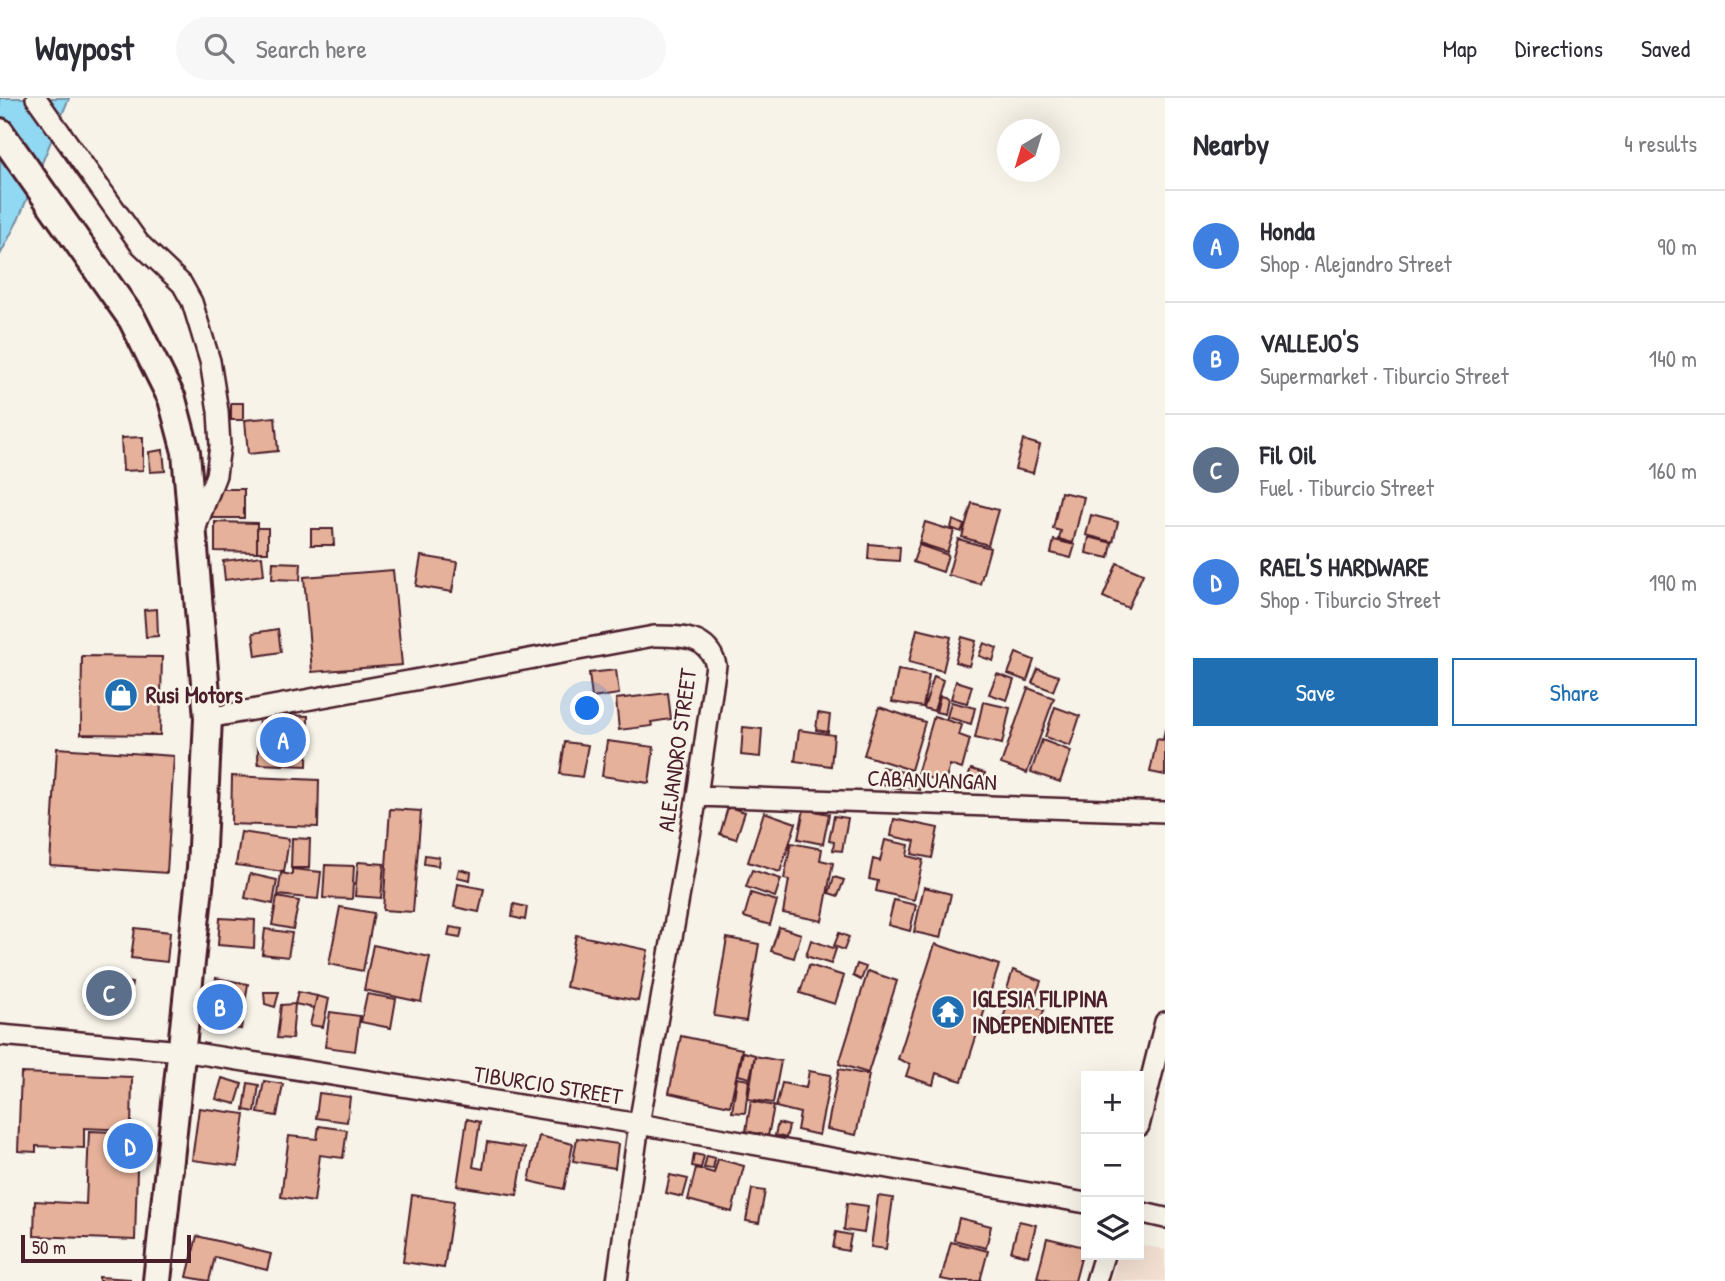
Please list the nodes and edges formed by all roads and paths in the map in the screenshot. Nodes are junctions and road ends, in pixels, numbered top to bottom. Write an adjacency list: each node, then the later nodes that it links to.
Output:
1 (36, 98): 3 (street)
2 (0, 132): 3 (main road)
3 (192, 537): 4 (main road)
4 (208, 718): 5 (street, ALEJANDRO STREET); 9 (main road)
5 (697, 796): 6 (street, CABANUANGAN); 11 (street, ALEJANDRO STREET)
6 (1165, 812)
7 (1165, 1022): 10 (street)
8 (0, 1035): 9 (street, TIBURCIO STREET)
9 (182, 1051): 11 (street, TIBURCIO STREET); 16 (main road)
10 (1144, 1106)
11 (639, 1124): 12 (street, TIBURCIO STREET); 17 (street, ALEJANDRO STREET)
12 (1081, 1202)
13 (1144, 1213): 14 (street)
14 (1165, 1218)
15 (1103, 1260): 18 (street)
16 (158, 1281)
17 (618, 1281)
18 (1097, 1281)

